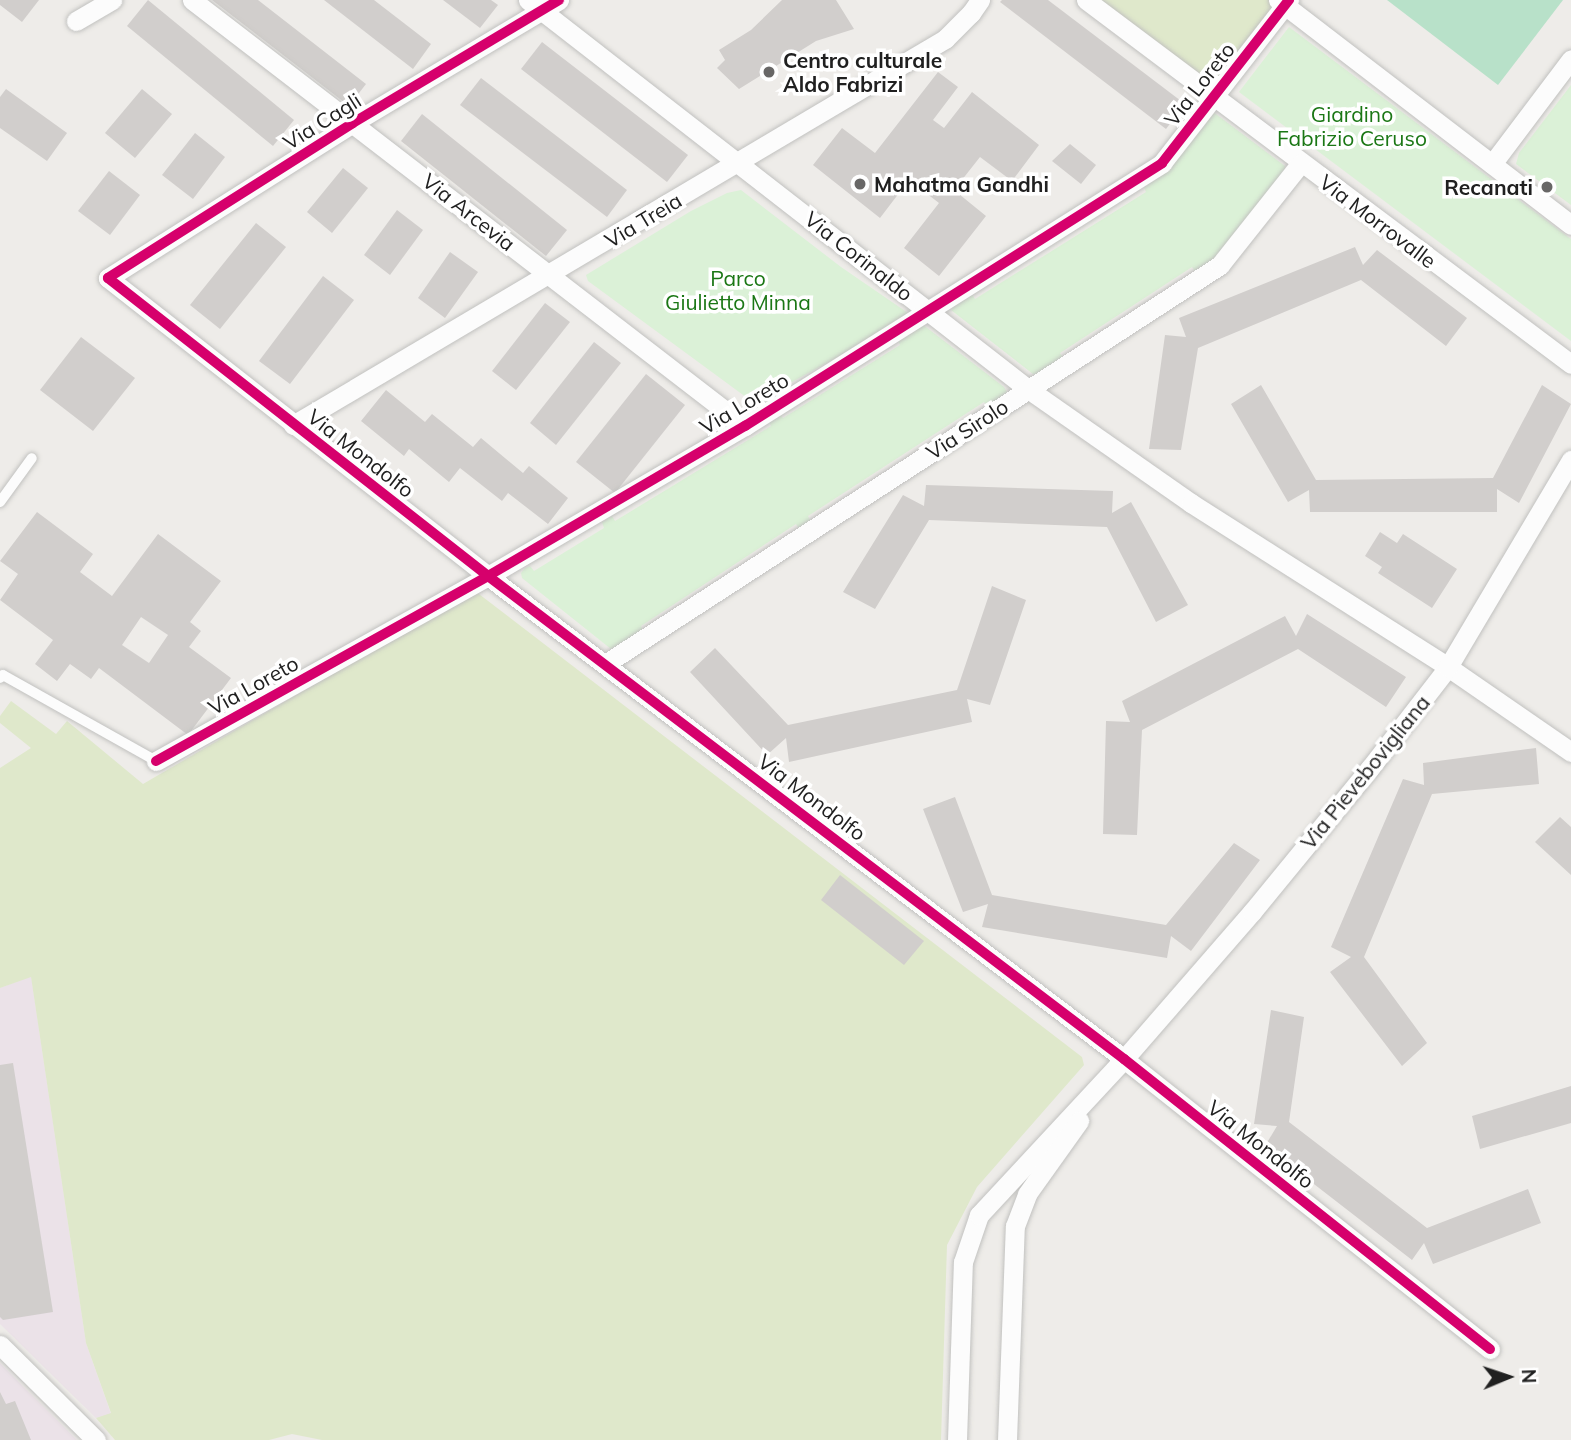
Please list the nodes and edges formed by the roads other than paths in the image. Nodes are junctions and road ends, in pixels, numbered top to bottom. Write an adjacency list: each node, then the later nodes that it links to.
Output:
1 (112, 0): 8 (street)
2 (192, 0): 11 (street, Via Arcevia)
3 (559, 0): 7 (street, Via Cagli)
4 (980, 0): 12 (street, Via Treia)
5 (1086, 0): 10 (street, Via Morrovalle)
6 (1284, 2): 10 (street, Via Loreto); 14 (street)
7 (535, 5): 11 (street, Via Cagli); 12 (street, Via Corinaldo)
8 (76, 21)
9 (1571, 59): 14 (street)
10 (1214, 97): 13 (street, Via Morrovalle); 18 (street, Via Loreto)
11 (353, 123): 16 (street, Via Arcevia); 17 (street, Via Cagli)
12 (740, 162): 16 (street, Via Treia); 18 (street, Via Corinaldo)
13 (1300, 164): 19 (street, Via Morrovalle); 20 (street, Via Sirolo)
14 (1492, 164): 15 (street)
15 (1571, 225)
16 (550, 275): 21 (street, Via Treia); 22 (street, Via Arcevia)
17 (108, 278): 21 (street, Via Mondolfo)
18 (930, 312): 20 (street, Via Corinaldo); 22 (street, Via Loreto)
19 (1571, 364)
20 (1028, 389): 27 (street, Via Sirolo); 28 (street, Via Corinaldo)
21 (293, 425): 26 (street, Via Mondolfo)
22 (745, 426): 26 (street, Via Loreto)
23 (32, 458): 25 (lane)
24 (1571, 460): 28 (street, Via Pievebovigliana)
25 (0, 502)
26 (488, 576): 27 (street, Via Mondolfo); 31 (street, Via Loreto)
27 (605, 664): 32 (street, Via Mondolfo)
28 (1448, 667): 30 (street); 32 (street, Via Pievebovigliana)
29 (0, 678): 31 (lane)
30 (1571, 752)
31 (156, 761)
32 (1124, 1059): 34 (street, Via Mondolfo); 36 (street); 37 (street)
33 (0, 1345): 35 (street)
34 (1490, 1349)
35 (96, 1440)
36 (957, 1440)
37 (1007, 1440)

